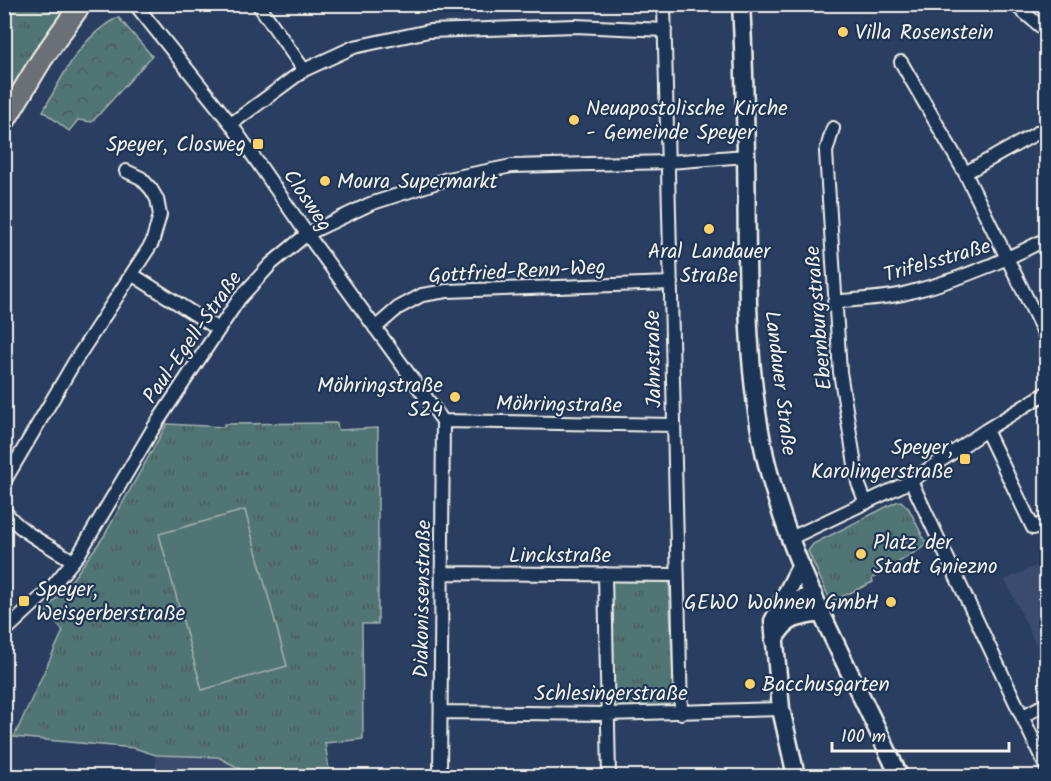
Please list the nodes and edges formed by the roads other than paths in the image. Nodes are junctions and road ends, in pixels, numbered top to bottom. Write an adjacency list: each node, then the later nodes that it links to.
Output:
1 (81, 4): 11 (main road)
2 (135, 4): 12 (street, Closweg)
3 (258, 4): 10 (street)
4 (664, 4): 7 (street, Jahnstraße)
5 (741, 4): 15 (main road, Landauer Straße)
6 (1014, 4): 8 (street)
7 (666, 30): 10 (street); 16 (street, Jahnstraße)
8 (1047, 31)
9 (901, 62): 18 (street)
10 (304, 70): 12 (street)
11 (4, 122)
12 (231, 124): 19 (street, Closweg)
13 (833, 128): 24 (street, Ebernburgstraße)
14 (1047, 128): 18 (street)
15 (746, 156): 16 (street, Paul-Egell-Straße); 37 (main road, Landauer Straße)
16 (669, 162): 19 (street, Paul-Egell-Straße); 23 (street, Jahnstraße)
17 (126, 171): 22 (street)
18 (965, 173): 21 (street)
19 (307, 234): 25 (street, Closweg); 26 (street, Paul-Egell-Straße)
20 (1047, 239): 21 (street, Trifelsstraße)
21 (1009, 259): 24 (street, Trifelsstraße); 27 (street)
22 (133, 275): 26 (street); 33 (street)
23 (671, 283): 25 (street, Gottfried-Renn-Weg); 30 (street, Jahnstraße)
24 (834, 302): 34 (street, Ebernburgstraße)
25 (375, 328): 29 (street, Closweg)
26 (218, 329): 38 (street, Paul-Egell-Straße)
27 (1047, 337)
28 (1047, 393): 31 (street)
29 (443, 421): 30 (street, Möhringstraße); 40 (street, Diakonissenstraße)
30 (674, 425): 42 (street, Jahnstraße)
31 (986, 430): 32 (street); 36 (street)
32 (911, 481): 34 (street); 53 (street)
33 (4, 482)
34 (866, 503): 37 (street)
35 (4, 510): 38 (street)
36 (1047, 522)
37 (789, 539): 39 (main road, Landauer Straße)
38 (73, 561): 46 (street, Paul-Egell-Straße)
39 (801, 565): 43 (main road, Landauer Straße); 44 (main road)
40 (442, 573): 41 (street, Linckstraße); 50 (street, Diakonissenstraße)
41 (604, 574): 42 (street, Linckstraße); 52 (street)
42 (677, 575): 51 (street, Jahnstraße)
43 (814, 595): 44 (main road); 45 (main road, Landauer Straße)
44 (778, 610): 47 (main road)
45 (821, 613): 47 (main road); 58 (main road, Landauer Straße)
46 (4, 632)
47 (774, 640): 49 (main road)
48 (1047, 704): 53 (street)
49 (781, 709): 51 (street, Schlesingerstraße); 57 (main road)
50 (441, 712): 52 (street, Schlesingerstraße); 55 (street, Diakonissenstraße)
51 (681, 713): 52 (street, Schlesingerstraße)
52 (607, 714): 56 (street)
53 (1023, 716): 54 (street)
54 (1047, 767)
55 (440, 777)
56 (609, 777)
57 (796, 777)
58 (899, 777)

